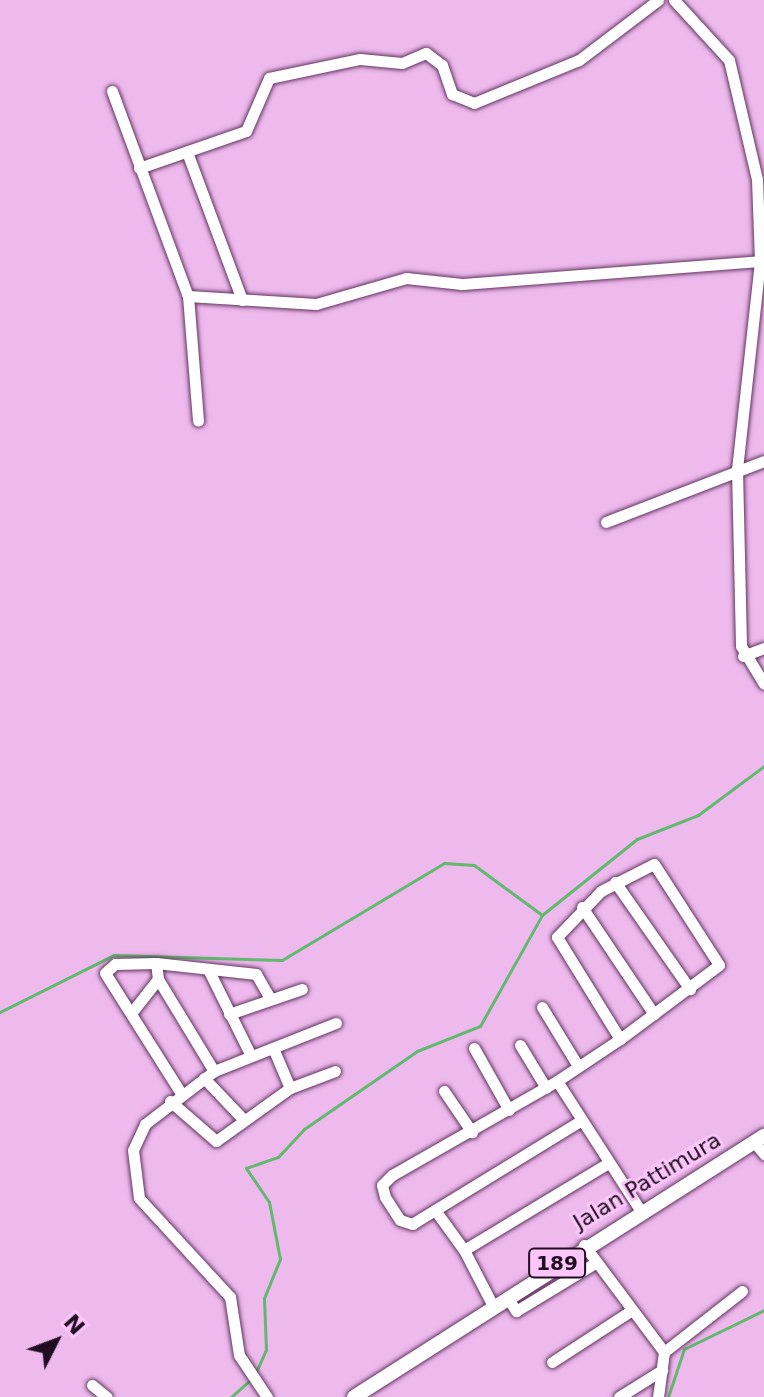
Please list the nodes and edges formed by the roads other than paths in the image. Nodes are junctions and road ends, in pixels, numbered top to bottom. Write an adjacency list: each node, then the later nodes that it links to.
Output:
1 (658, 0): 4 (street)
2 (674, 0): 6 (street)
3 (112, 91): 5 (street)
4 (187, 152): 5 (street); 8 (street)
5 (139, 168): 7 (street)
6 (760, 261): 8 (street); 9 (street)
7 (188, 296): 8 (street); 10 (street)
8 (242, 300)
9 (760, 300): 12 (street)
10 (198, 421)
11 (764, 461): 12 (street)
12 (737, 469): 13 (street); 15 (street)
13 (606, 522)
14 (764, 648): 15 (street)
15 (743, 656): 16 (street)
16 (764, 684)
17 (615, 882): 18 (street); 23 (street); 23 (street)
18 (582, 907): 28 (street); 30 (street)
19 (156, 963): 20 (street); 21 (street); 26 (street)
20 (209, 971): 24 (street); 27 (street)
21 (158, 979): 26 (street); 37 (street)
22 (302, 989): 24 (street)
23 (690, 989): 28 (street)
24 (270, 998): 27 (street)
25 (542, 1007): 35 (street)
26 (132, 1012): 42 (street)
27 (229, 1014): 34 (street)
28 (654, 1014): 30 (street)
29 (336, 1023): 32 (street)
30 (620, 1039): 35 (street)
31 (520, 1045): 40 (street)
32 (273, 1048): 34 (street); 39 (street)
33 (474, 1048): 44 (street)
34 (251, 1056): 37 (street)
35 (578, 1066): 38 (street)
36 (335, 1071): 39 (street)
37 (209, 1075): 42 (street); 45 (street)
38 (557, 1081): 40 (street); 46 (street)
39 (290, 1088): 45 (street)
40 (546, 1088): 44 (street)
41 (444, 1091): 47 (street)
42 (181, 1093): 43 (street)
43 (170, 1101): 45 (street); 64 (street)
44 (509, 1110): 47 (street)
45 (242, 1118)
46 (580, 1121): 49 (street); 50 (street)
47 (472, 1132): 50 (street)
48 (761, 1144): 51 (main road, Jalan Pattimura / 189)
49 (608, 1163): 51 (street); 53 (street)
50 (435, 1210): 53 (street)
51 (640, 1210): 52 (main road, Jalan Pattimura / 189)
52 (584, 1245): 54 (street); 56 (main road, Jalan Pattimura / 189)
53 (464, 1250): 57 (street)
54 (595, 1263): 56 (street); 58 (street)
55 (742, 1291): 59 (street)
56 (507, 1297): 57 (main road, Jalan Pattimura / 189)
57 (493, 1306): 65 (main road, Jalan Pattimura / 189)
58 (629, 1312): 59 (street); 60 (street)
59 (664, 1352): 61 (street)
60 (552, 1362)
61 (662, 1370): 66 (street); 67 (street)
62 (92, 1385): 63 (street)
63 (107, 1397)
64 (267, 1397)
65 (354, 1397)
66 (619, 1397)
67 (658, 1397)

